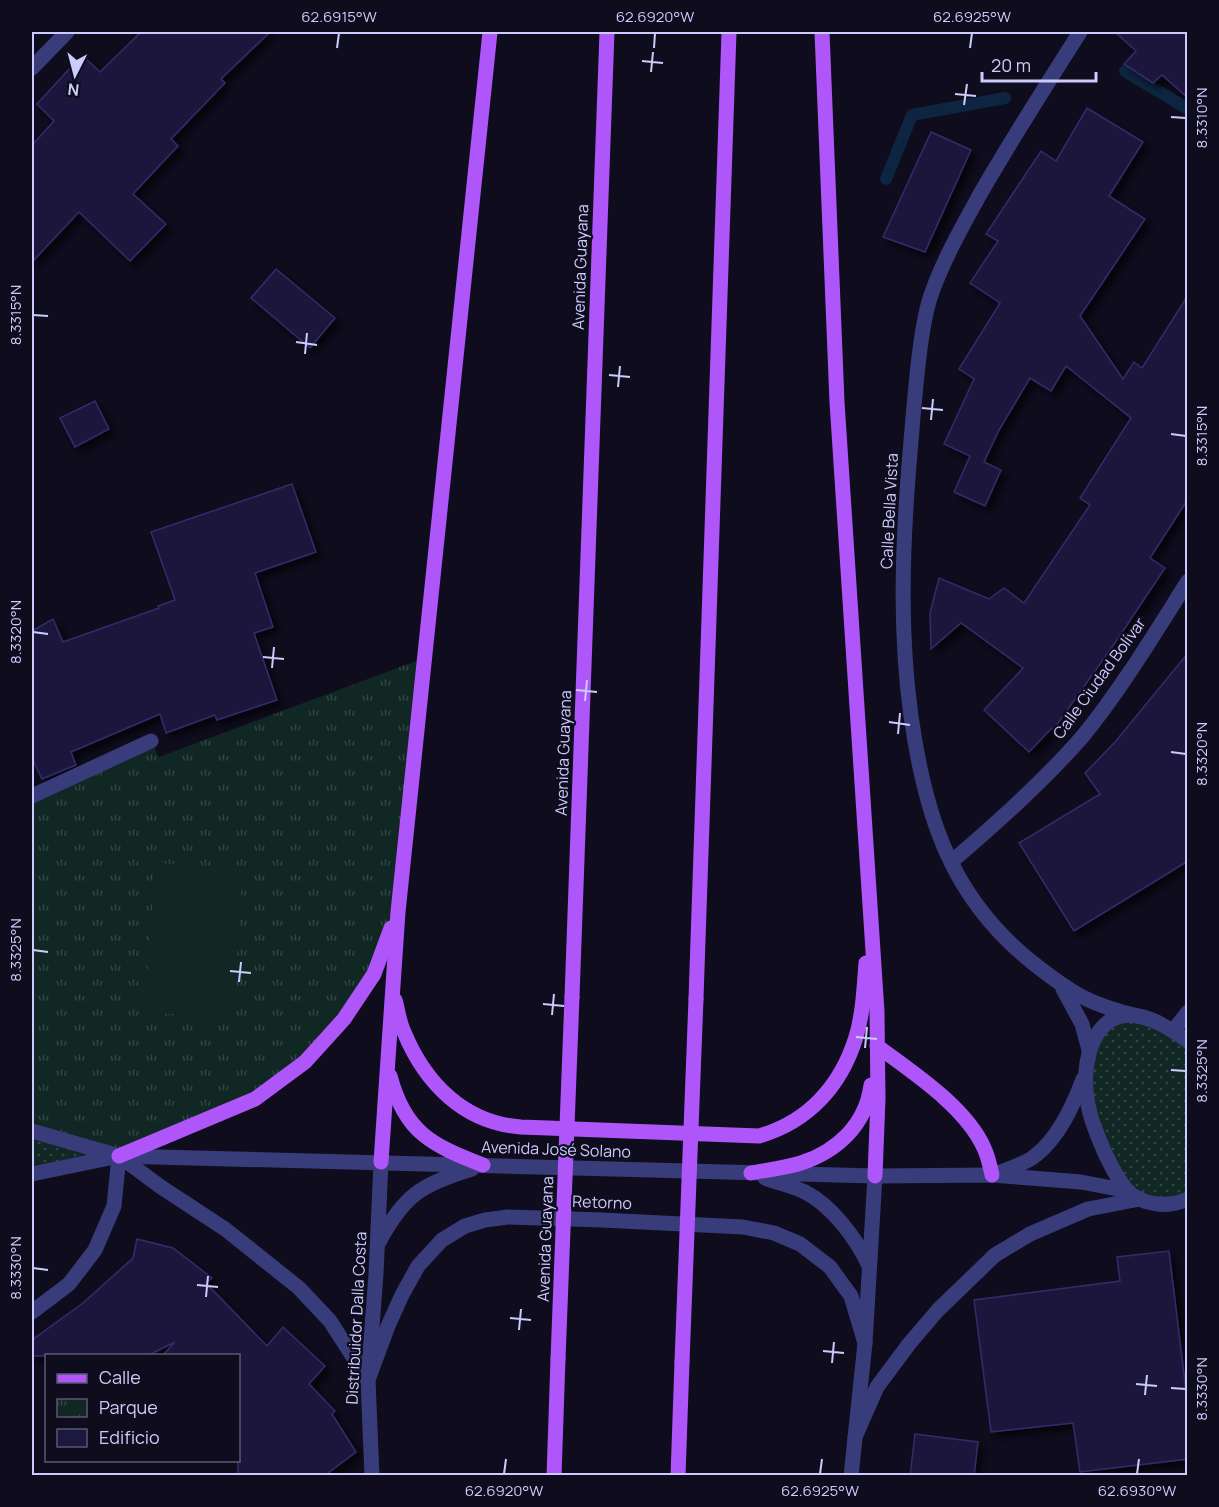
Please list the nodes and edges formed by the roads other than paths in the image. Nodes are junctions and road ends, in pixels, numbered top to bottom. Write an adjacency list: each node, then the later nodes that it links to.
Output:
1 (67, 32): 7 (street)
2 (490, 32): 12 (main road)
3 (607, 32): 41 (main road, Avenida Guayana, bridge)
4 (729, 32): 42 (main road, bridge)
5 (822, 32): 13 (main road)
6 (1080, 32): 11 (street, Calle Bella Vista)
7 (32, 68)
8 (1188, 580): 11 (street, Calle Ciudad Bolívar)
9 (151, 741): 10 (street)
10 (32, 796)
11 (951, 862): 14 (street, Calle Bella Vista)
12 (398, 912): 15 (main road); 25 (main road)
13 (870, 916): 15 (main road); 20 (main road)
14 (1059, 984): 17 (street, Calle Bella Vista); 21 (street, Calle Bella Vista)
15 (392, 985): 22 (main road)
16 (1188, 1012): 18 (street)
17 (1138, 1016): 18 (street, Calle Bella Vista); 21 (street)
18 (1173, 1031): 19 (street, Calle Bella Vista)
19 (1188, 1041)
20 (877, 1046): 28 (main road); 30 (main road); 31 (main road)
21 (1089, 1050): 23 (street)
22 (387, 1062): 26 (main road); 27 (main road)
23 (1087, 1067): 30 (street, Avenida José Solano); 32 (street)
24 (32, 1131): 25 (street, Avenida José Solano)
25 (119, 1156): 26 (street, Avenida José Solano); 29 (street, Avenida José Solano); 36 (street); 38 (street)
26 (381, 1162): 27 (street, Avenida José Solano); 34 (street, Distribuidor Dalla Costa)
27 (483, 1165): 28 (street, Avenida José Solano); 34 (street)
28 (751, 1173): 31 (street, Avenida José Solano); 35 (street)
29 (32, 1174)
30 (992, 1175): 31 (street, Avenida José Solano); 32 (street, Avenida José Solano)
31 (875, 1176): 35 (street)
32 (1134, 1195): 33 (street, Avenida José Solano); 39 (street)
33 (1188, 1199)
34 (377, 1246): 38 (street, Distribuidor Dalla Costa)
35 (870, 1268): 37 (street)
36 (32, 1312)
37 (865, 1343): 38 (street, Retorno); 39 (street)
38 (368, 1380): 40 (street, Distribuidor Dalla Costa)
39 (855, 1437): 43 (street)
40 (372, 1476)
41 (554, 1476)
42 (678, 1476)
43 (851, 1476)

